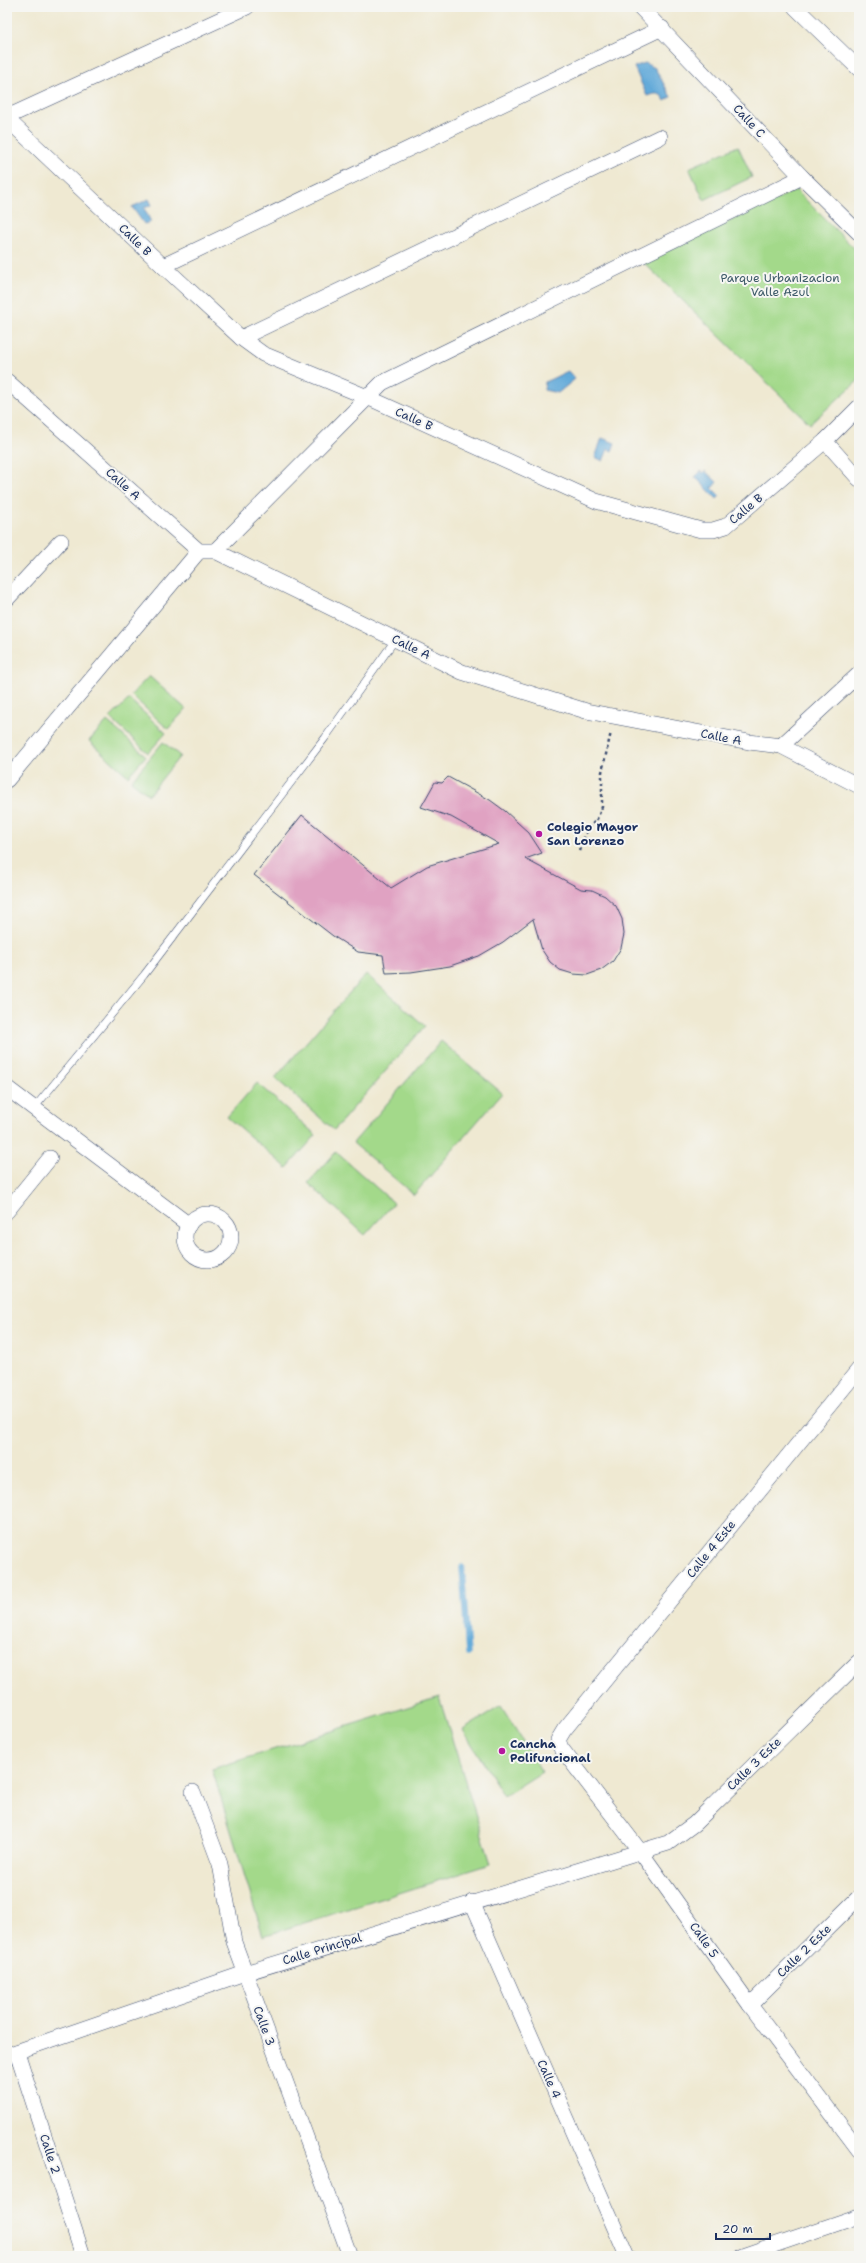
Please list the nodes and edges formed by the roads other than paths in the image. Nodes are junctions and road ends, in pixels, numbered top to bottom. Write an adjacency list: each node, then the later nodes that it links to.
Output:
1 (247, 7): 6 (street)
2 (640, 7): 4 (street, Calle C)
3 (795, 7): 5 (street)
4 (662, 28): 8 (street, Calle C); 10 (street)
5 (859, 69)
6 (7, 118): 10 (street, Calle B)
7 (660, 137): 11 (street)
8 (802, 177): 9 (street, Calle C); 13 (street)
9 (859, 233)
10 (163, 266): 11 (street, Calle B)
11 (241, 338): 13 (street, Calle B)
12 (7, 381): 18 (street, Calle A)
13 (367, 397): 15 (street, Calle B); 19 (street)
14 (859, 407): 15 (street, Calle B)
15 (825, 441): 16 (street)
16 (859, 479)
17 (61, 540): 20 (street)
18 (199, 551): 19 (street, Calle A); 24 (street)
19 (215, 551): 21 (street, Calle A)
20 (7, 600)
21 (395, 640): 23 (street, Calle A); 27 (lane)
22 (859, 674): 23 (street)
23 (781, 746): 25 (street)
24 (7, 780)
25 (859, 786)
26 (7, 1088): 27 (street)
27 (35, 1107): 30 (street)
28 (50, 1158): 29 (street)
29 (7, 1211)
30 (189, 1224)
31 (859, 1369): 33 (street, Calle 4 Este)
32 (859, 1662): 35 (street, Calle 3 Este)
33 (564, 1730): 35 (street, Calle 5)
34 (193, 1792): 38 (street, Calle 3)
35 (640, 1851): 37 (street, Calle Principal); 39 (street, Calle 5)
36 (859, 1897): 39 (street, Calle 2 Este)
37 (472, 1902): 38 (street, Calle Principal); 46 (street, Calle 4)
38 (245, 1973): 40 (street, Calle Principal); 45 (street, Calle 3)
39 (750, 2004): 41 (street, Calle 5)
40 (12, 2054): 44 (street, Calle 2)
41 (854, 2132): 42 (street, Calle 5)
42 (859, 2150)
43 (859, 2216): 47 (street)
44 (83, 2256)
45 (350, 2256)
46 (627, 2256)
47 (742, 2256)

